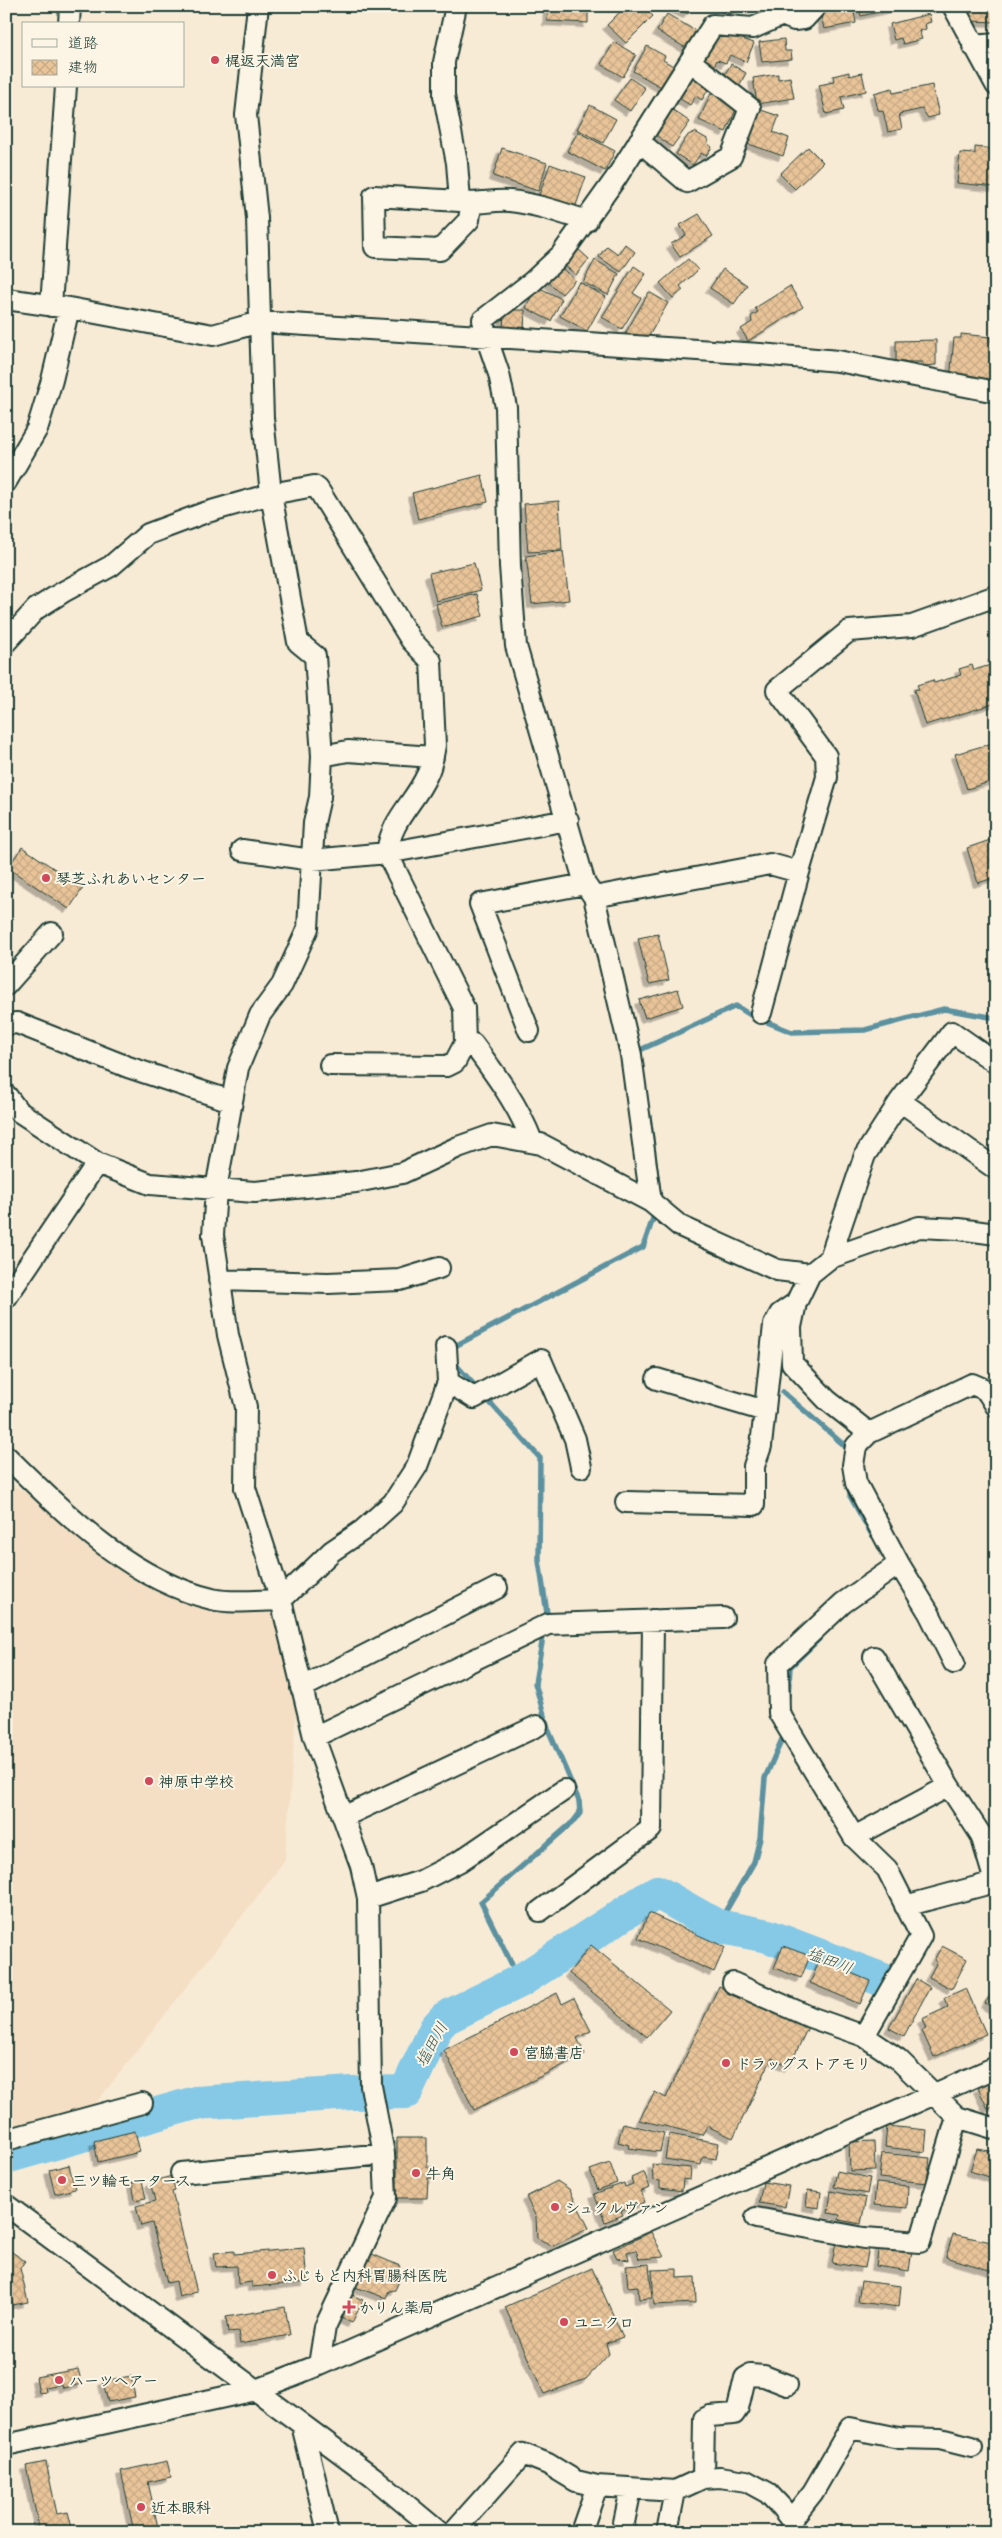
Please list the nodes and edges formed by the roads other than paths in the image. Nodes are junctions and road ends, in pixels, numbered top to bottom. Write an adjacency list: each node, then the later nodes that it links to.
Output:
1 (70, 6): 6 (street)
2 (258, 6): 17 (street)
3 (456, 6): 13 (street)
4 (816, 6): 9 (street)
5 (954, 6): 8 (street)
6 (70, 22)
7 (996, 44): 8 (street)
8 (973, 46): 10 (street)
9 (690, 61): 12 (street); 12 (street)
10 (996, 85)
11 (66, 88): 16 (street)
12 (639, 141): 14 (street)
13 (465, 203): 13 (street); 14 (street)
14 (587, 221): 18 (street)
15 (6, 299): 16 (street)
16 (60, 307): 17 (street); 20 (street)
17 (260, 322): 18 (street); 21 (street)
18 (486, 336): 19 (street); 26 (street)
19 (996, 392)
20 (6, 482)
21 (271, 494): 23 (street); 24 (street); 25 (street)
22 (996, 596): 30 (street)
23 (6, 642)
24 (322, 756): 25 (street); 29 (street)
25 (433, 757): 28 (street)
26 (568, 820): 28 (street); 31 (street)
27 (242, 850): 29 (street)
28 (388, 853): 29 (street); 37 (street)
29 (312, 860): 41 (street)
30 (799, 872): 31 (street); 34 (street)
31 (589, 890): 36 (street); 47 (street)
32 (52, 933): 33 (street)
33 (6, 985)
34 (761, 1013)
35 (6, 1024): 41 (street)
36 (529, 1031)
37 (465, 1043): 39 (street); 43 (street)
38 (996, 1063): 42 (street)
39 (330, 1065)
40 (6, 1095): 44 (street)
41 (230, 1101): 46 (street)
42 (900, 1101): 45 (street); 49 (street)
43 (532, 1141): 46 (street); 47 (street)
44 (97, 1163): 46 (street); 53 (street)
45 (996, 1169)
46 (216, 1189): 52 (street)
47 (652, 1202): 51 (street)
48 (996, 1234): 49 (street)
49 (830, 1258): 51 (street)
50 (439, 1268): 52 (street)
51 (810, 1274): 54 (street)
52 (219, 1280): 66 (street)
53 (6, 1298)
54 (796, 1303): 59 (street); 60 (street)
55 (446, 1347): 57 (street)
56 (657, 1379): 59 (street)
57 (448, 1382): 62 (street); 66 (street)
58 (996, 1406): 60 (street)
59 (765, 1411): 63 (street)
60 (869, 1433): 64 (street)
61 (6, 1456): 66 (street)
62 (581, 1467)
63 (626, 1502)
64 (899, 1564): 70 (street); 77 (street)
65 (496, 1588): 71 (street)
66 (280, 1600): 71 (street)
67 (723, 1618): 68 (street)
68 (653, 1620): 73 (street); 81 (street)
69 (874, 1657): 74 (street)
70 (954, 1663)
71 (301, 1688): 73 (street)
72 (537, 1726): 76 (street)
73 (314, 1738): 76 (street)
74 (949, 1786): 77 (street); 78 (street)
75 (564, 1790): 79 (street)
76 (342, 1817): 79 (street)
77 (854, 1837): 80 (street)
78 (995, 1883): 80 (street)
79 (368, 1898): 90 (street)
80 (905, 1906): 83 (street)
81 (540, 1911)
82 (733, 1983): 83 (street)
83 (864, 2036): 85 (street)
84 (996, 2066): 85 (street)
85 (933, 2094): 87 (street); 94 (street)
86 (142, 2103): 89 (street)
87 (957, 2117): 88 (street); 93 (street)
88 (996, 2129)
89 (6, 2140)
90 (384, 2154): 91 (street); 94 (street)
91 (181, 2172)
92 (6, 2204): 96 (street)
93 (756, 2218)
94 (320, 2365): 96 (street)
95 (787, 2385): 100 (street)
96 (256, 2390): 97 (street); 98 (street)
97 (302, 2425): 105 (street); 106 (street)
98 (6, 2445)
99 (972, 2446): 104 (street)
100 (703, 2478): 103 (street); 104 (street)
101 (597, 2486): 102 (street); 107 (street); 108 (street)
102 (631, 2489): 103 (street); 109 (street)
103 (675, 2491): 110 (street)
104 (791, 2526)
105 (328, 2532)
106 (439, 2532)
107 (453, 2532)
108 (581, 2532)
109 (622, 2532)
110 (666, 2532)

